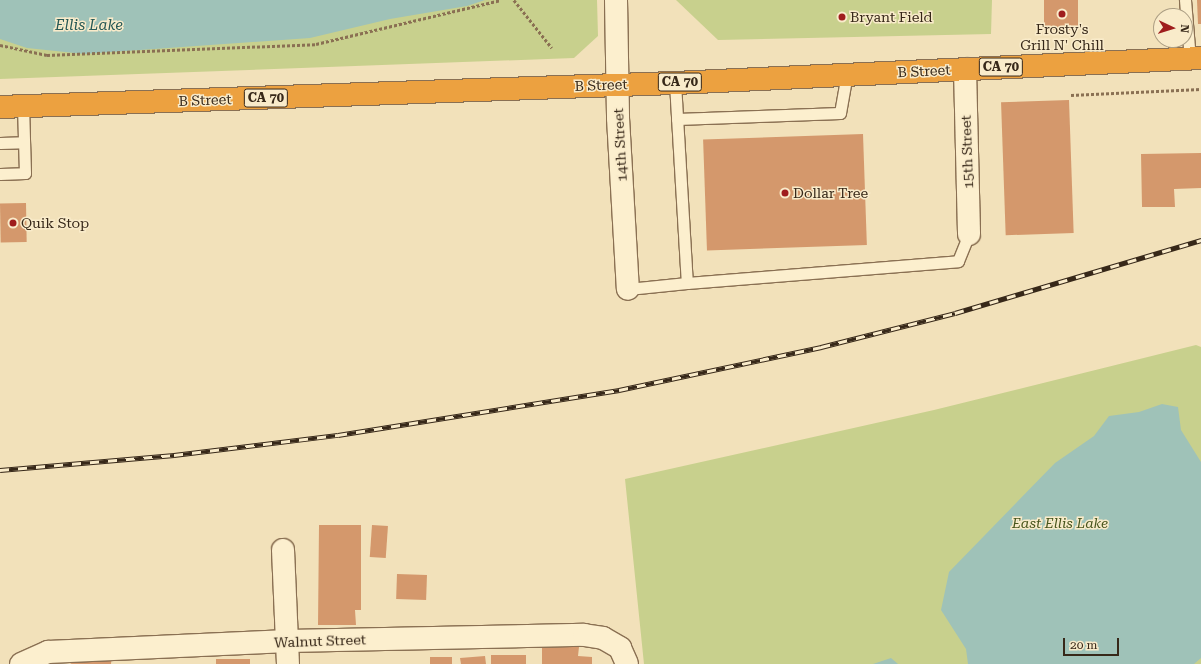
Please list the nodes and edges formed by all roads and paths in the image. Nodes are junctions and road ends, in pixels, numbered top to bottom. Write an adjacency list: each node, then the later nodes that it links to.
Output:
1 (500, 0): 5 (path)
2 (514, 0): 6 (path)
3 (616, 0): 11 (street, 14th Street)
4 (1185, 0): 7 (lane)
5 (0, 45)
6 (552, 48)
7 (1196, 59): 8 (highway, B Street / CA 70)
8 (965, 69): 9 (highway, B Street / CA 70); 20 (street, 15th Street)
9 (847, 74): 10 (highway, B Street / CA 70); 16 (lane)
10 (675, 83): 11 (highway, B Street / CA 70); 16 (lane)
11 (618, 84): 15 (highway, B Street / CA 70); 22 (street, 14th Street)
12 (1201, 89): 13 (path)
13 (1071, 95)
14 (0, 107): 15 (highway, B Street / CA 70)
15 (23, 107): 17 (lane)
16 (677, 119): 21 (lane)
17 (24, 142): 18 (lane); 19 (lane)
18 (0, 143)
19 (0, 174)
20 (969, 234): 21 (lane)
21 (687, 283): 22 (lane)
22 (628, 289)
23 (283, 550): 24 (street)
24 (288, 641): 25 (street, Walnut Street); 26 (street, Walnut Street); 27 (street)
25 (623, 656)
26 (21, 664)
27 (288, 664)

